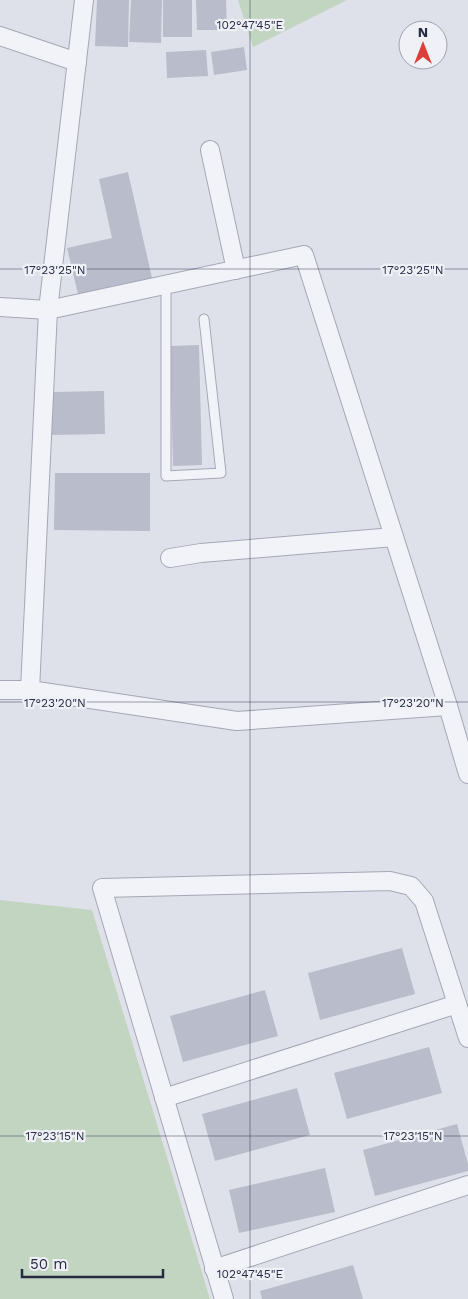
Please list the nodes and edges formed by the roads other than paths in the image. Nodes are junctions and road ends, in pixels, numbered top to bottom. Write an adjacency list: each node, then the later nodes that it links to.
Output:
1 (84, 0): 3 (street)
2 (0, 36): 3 (street)
3 (77, 62): 8 (street)
4 (210, 150): 5 (street)
5 (236, 270): 6 (street); 10 (street)
6 (166, 285): 8 (street); 9 (lane)
7 (0, 307): 8 (street)
8 (48, 310): 13 (street)
9 (204, 319)
10 (394, 537): 11 (street); 14 (street)
11 (170, 558)
12 (0, 690): 13 (street)
13 (30, 690): 14 (street)
14 (448, 706): 15 (street)
15 (468, 774)
16 (457, 1004): 17 (street); 18 (street); 18 (street)
17 (468, 1038)
18 (164, 1098): 20 (street)
19 (468, 1185): 20 (street)
20 (214, 1269): 21 (street)
21 (224, 1299)

